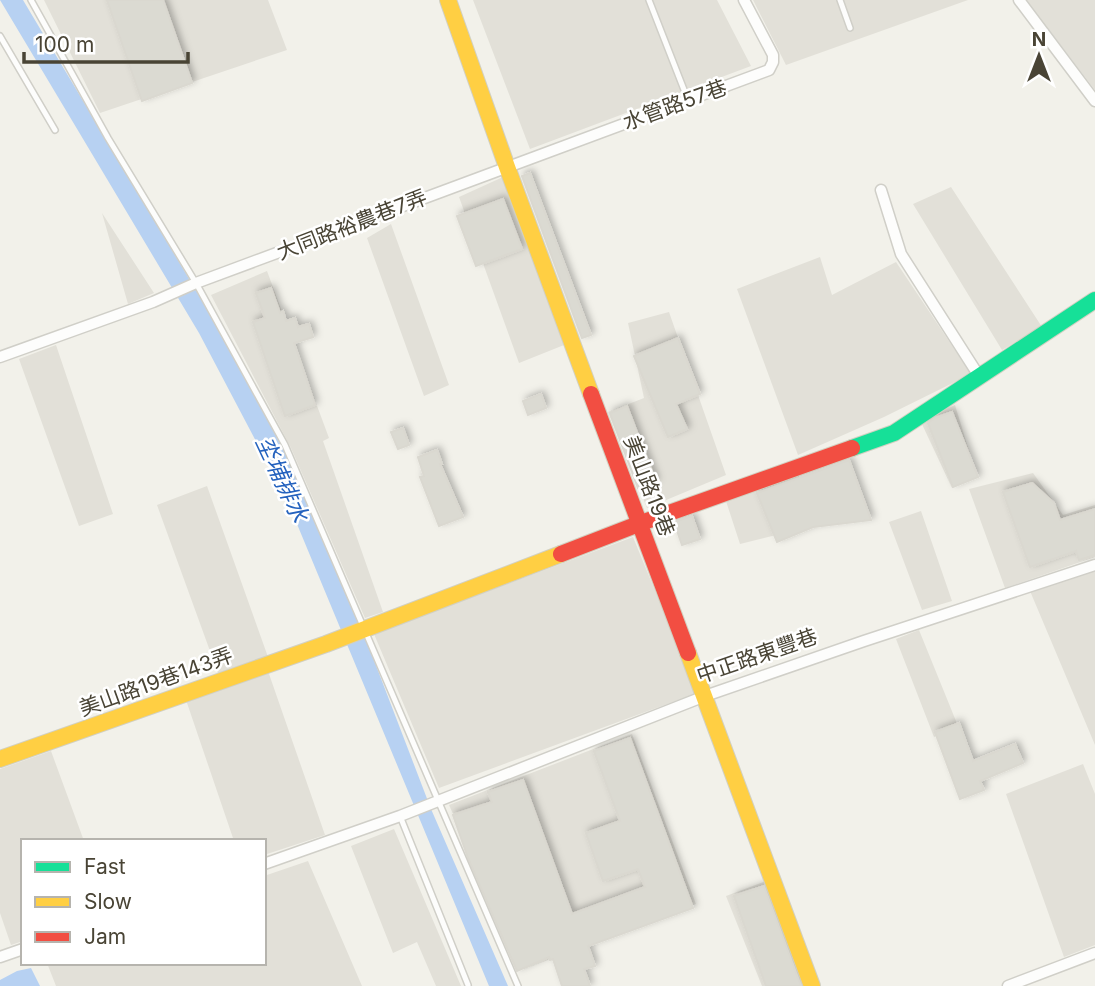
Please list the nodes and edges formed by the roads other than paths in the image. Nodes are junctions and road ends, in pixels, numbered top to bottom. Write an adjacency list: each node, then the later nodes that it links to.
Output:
1 (31, 0): 14 (lane)
2 (448, 0): 12 (street, 美山路19巷)
3 (649, 0): 9 (lane)
4 (744, 0): 9 (street, 水管路57巷)
5 (840, 0): 7 (lane)
6 (1019, 0): 10 (street)
7 (850, 28)
8 (0, 36): 11 (lane)
9 (688, 100): 12 (street, 水管路57巷)
10 (1095, 101)
11 (55, 130)
12 (507, 167): 14 (street, 大同路裕農巷7弄); 18 (street, 美山路19巷)
13 (881, 190): 17 (street)
14 (196, 284): 16 (street, 大同路裕農巷7弄); 20 (lane)
15 (1095, 300): 17 (street)
16 (0, 357)
17 (979, 376): 18 (street)
18 (640, 523): 20 (street); 21 (street, 美山路19巷)
19 (1095, 565): 21 (street, 中正路東豐巷)
20 (365, 629): 22 (street, 美山路19巷143弄); 23 (lane)
21 (705, 696): 23 (street, 中正路東豐巷); 31 (street, 美山路19巷)
22 (0, 759)
23 (438, 800): 24 (street, 中正路東豐巷); 30 (lane)
24 (400, 816): 25 (street, 中正路東豐巷); 29 (lane)
25 (266, 863)
26 (21, 950): 28 (street)
27 (1095, 953): 32 (street)
28 (0, 957)
29 (468, 985)
30 (518, 986)
31 (812, 986)
32 (1008, 986)

